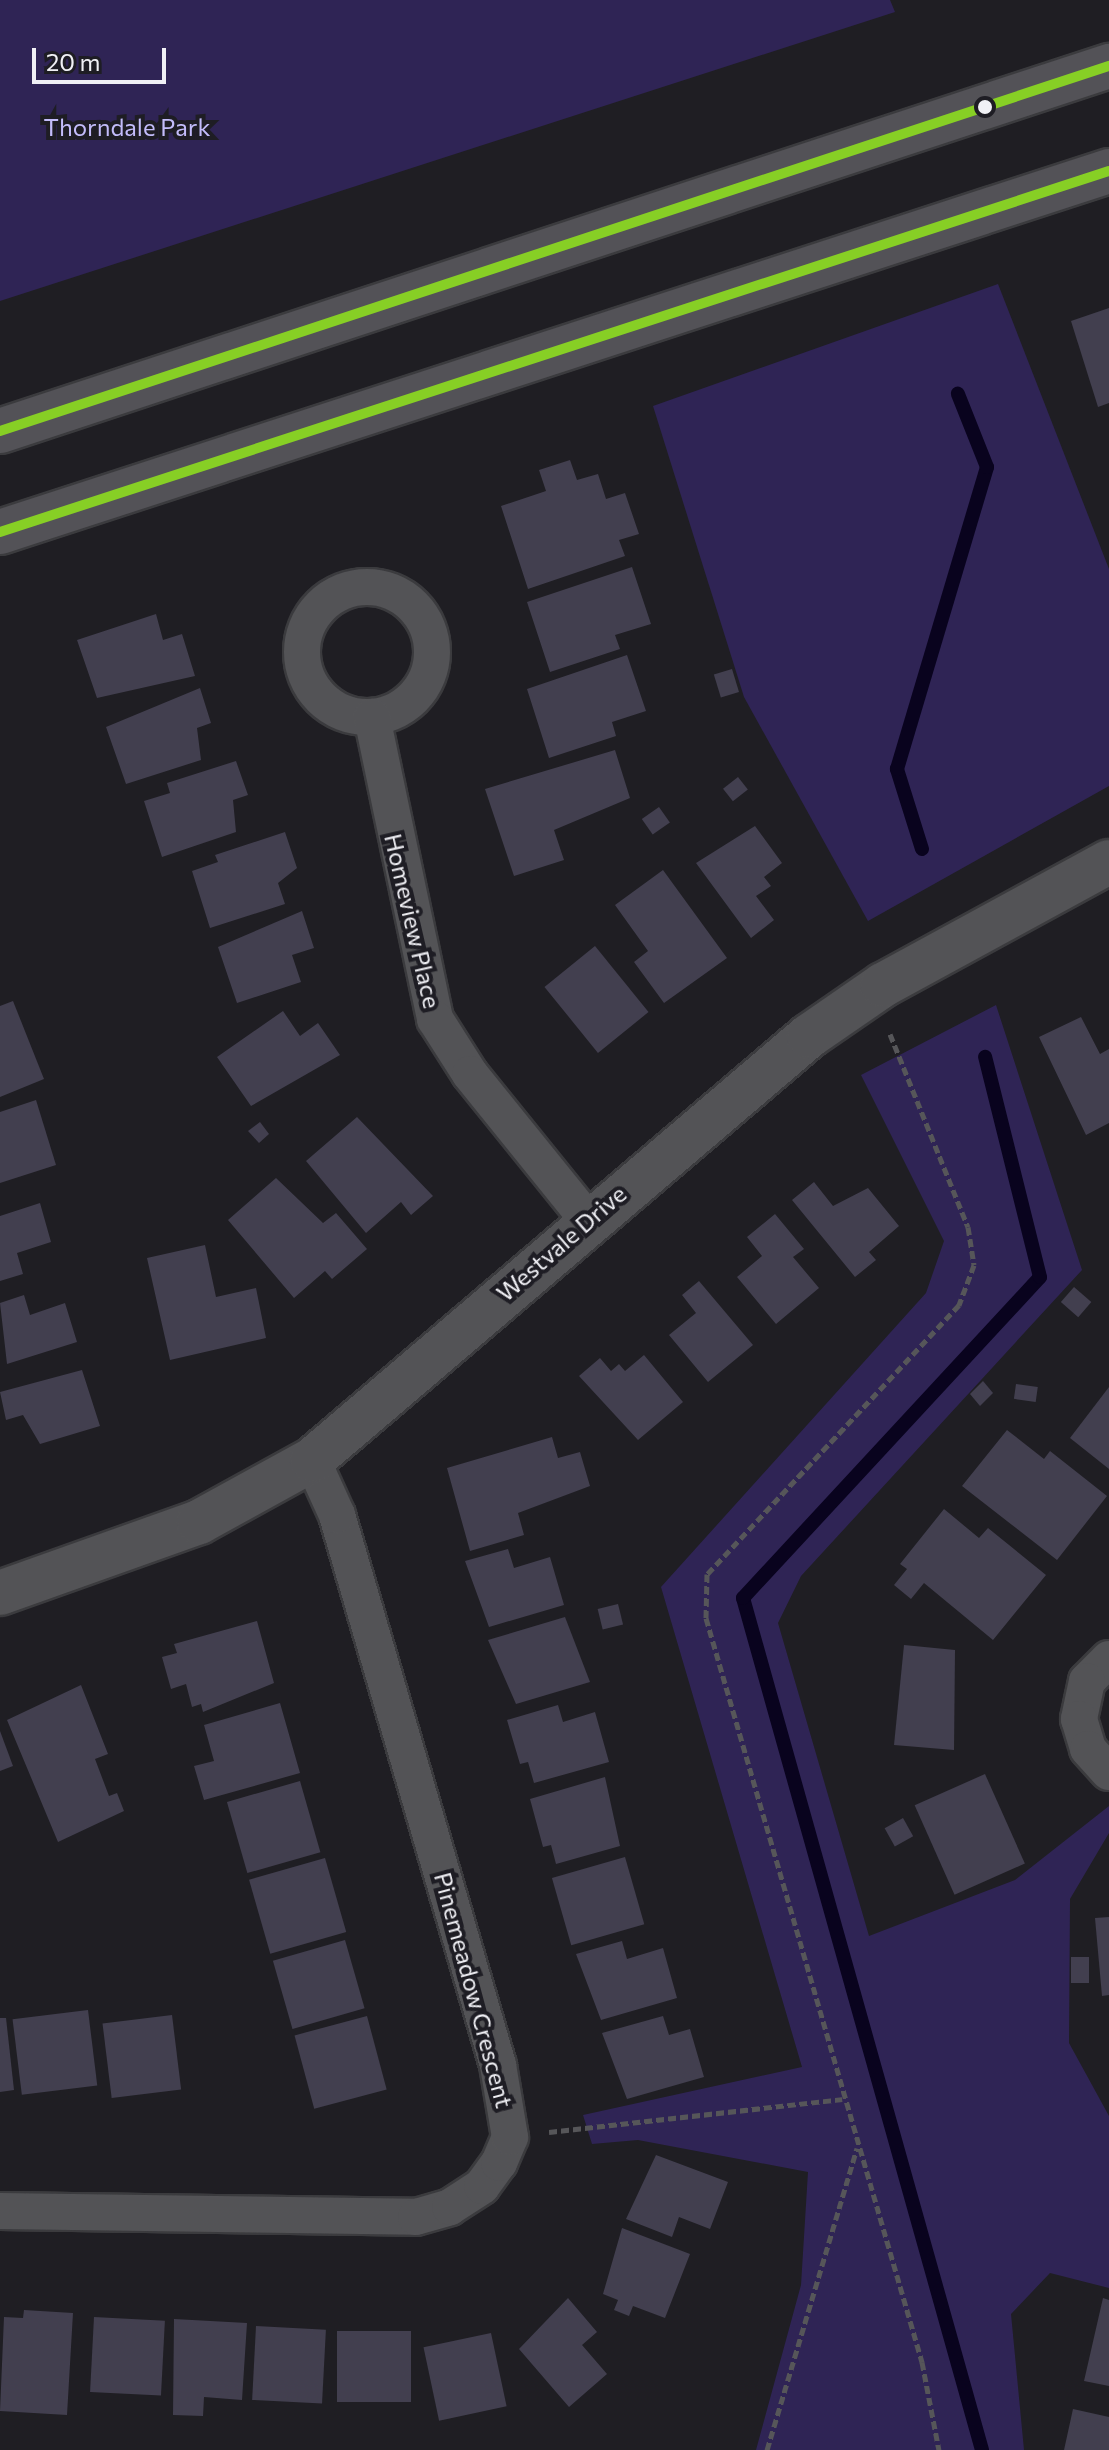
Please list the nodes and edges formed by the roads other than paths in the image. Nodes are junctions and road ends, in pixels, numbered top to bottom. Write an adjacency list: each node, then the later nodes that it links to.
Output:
1 (1109, 66): 3 (main road)
2 (1109, 171): 4 (main road)
3 (0, 431)
4 (0, 532)
5 (372, 717): 7 (street, Homeview Place)
6 (1109, 862): 7 (street, Westvale Drive)
7 (587, 1219): 8 (street, Westvale Drive)
8 (312, 1460): 9 (street, Westvale Drive); 12 (street, Pinemeadow Crescent)
9 (0, 1593)
10 (1109, 1659): 11 (street)
11 (1109, 1772)
12 (0, 2211)

